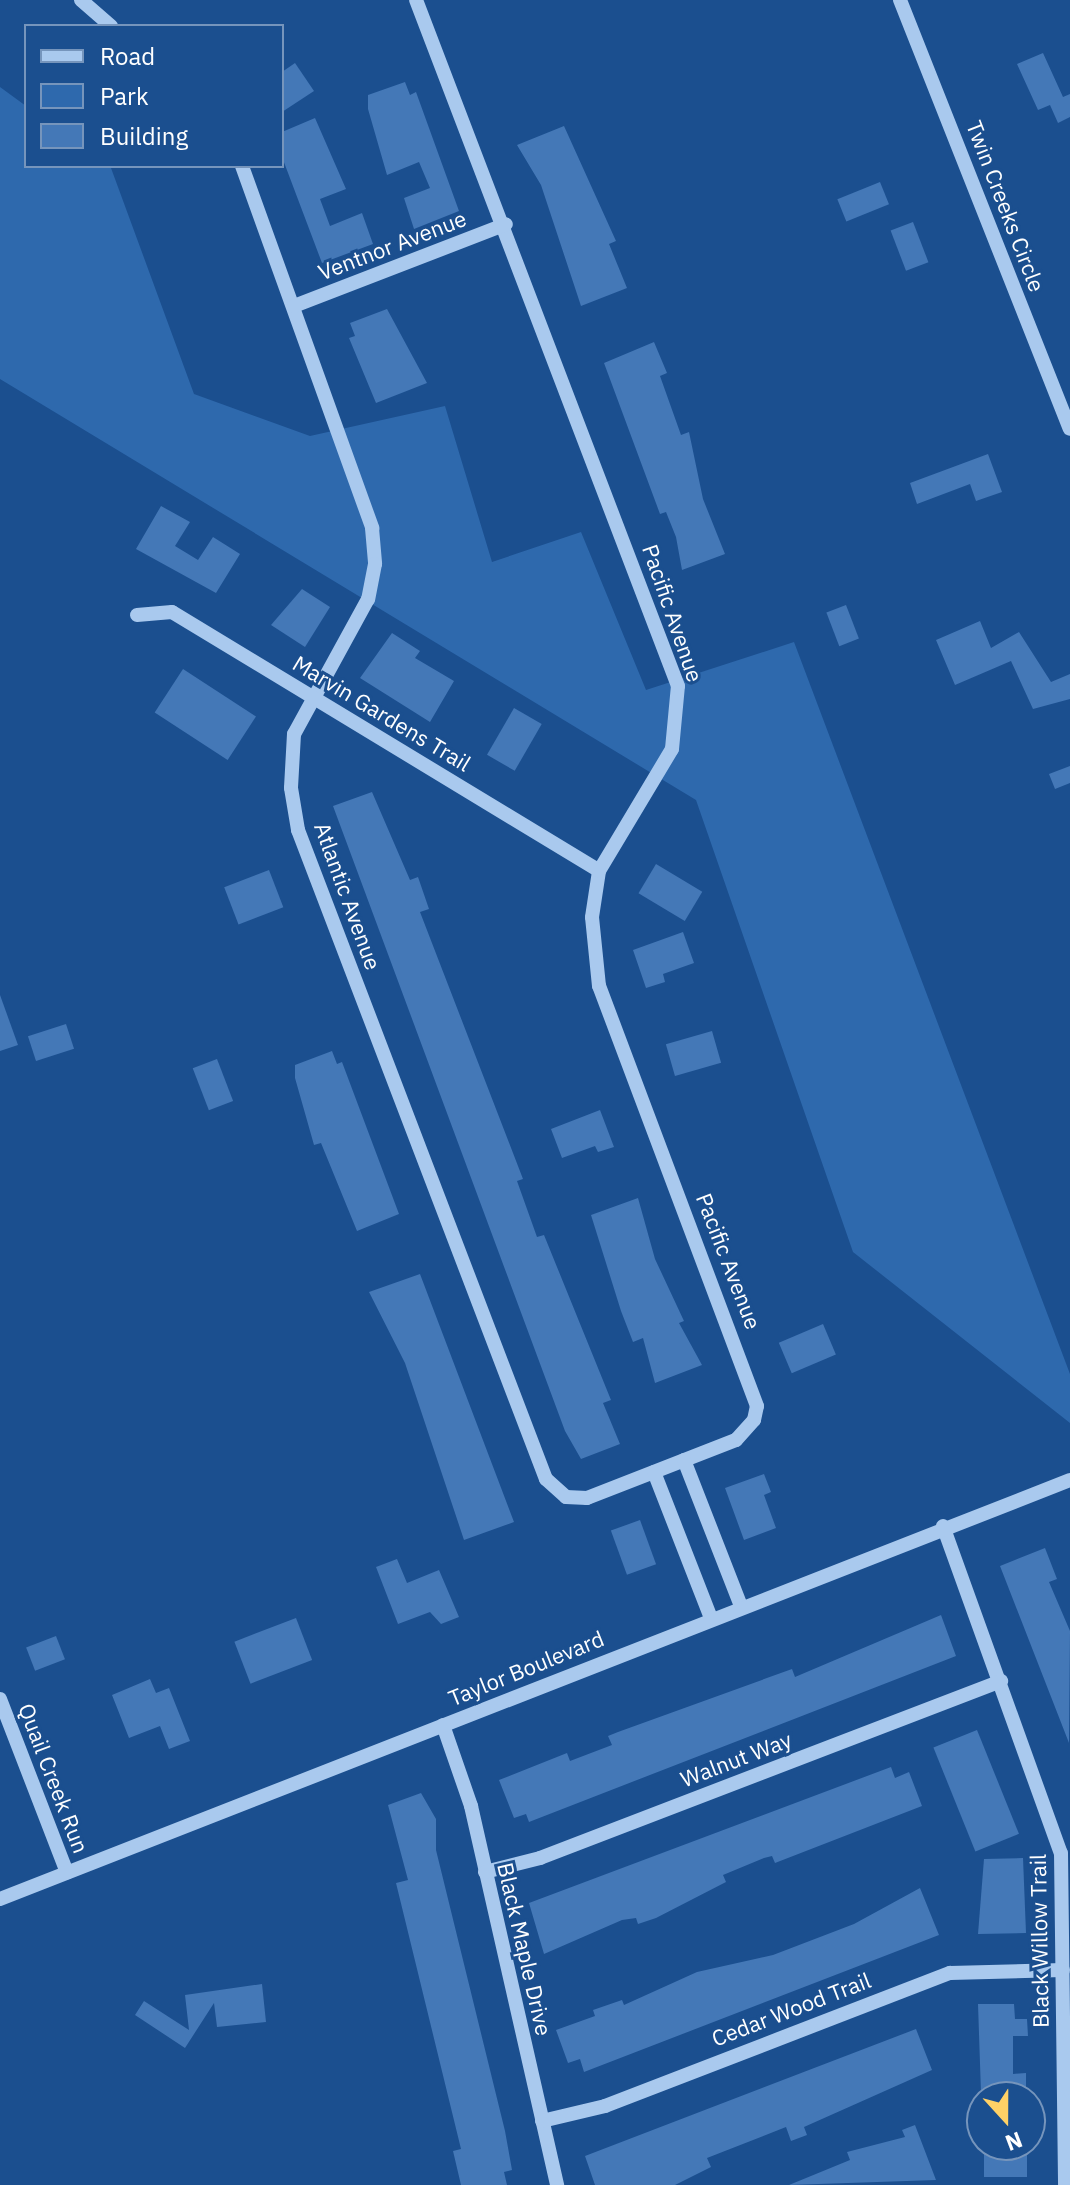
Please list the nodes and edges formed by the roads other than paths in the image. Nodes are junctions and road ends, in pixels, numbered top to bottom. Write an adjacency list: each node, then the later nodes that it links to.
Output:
1 (81, 0): 4 (street)
2 (416, 0): 6 (street, Pacific Avenue)
3 (900, 0): 8 (street, Twin Creeks Circle)
4 (109, 24)
5 (243, 168): 7 (street, Atlantic Avenue)
6 (506, 224): 7 (street, Ventnor Avenue); 11 (street, Pacific Avenue)
7 (294, 306): 10 (street, Atlantic Avenue)
8 (1070, 429)
9 (137, 615): 10 (street, Marvin Gardens Trail)
10 (311, 696): 11 (street, Marvin Gardens Trail); 13 (street, Atlantic Avenue)
11 (599, 871): 12 (street, Pacific Avenue)
12 (684, 1460): 13 (street); 16 (street)
13 (654, 1472): 17 (street)
14 (1070, 1480): 15 (street, Taylor Boulevard)
15 (943, 1526): 16 (street, Taylor Boulevard); 18 (street, Black Willow Trail)
16 (741, 1606): 17 (street, Taylor Boulevard)
17 (711, 1618): 20 (street, Taylor Boulevard)
18 (1001, 1681): 21 (street, Walnut Way); 24 (street, Black Willow Trail)
19 (0, 1699): 22 (street, Quail Creek Run)
20 (443, 1725): 21 (street, Black Maple Drive); 22 (street, Taylor Boulevard)
21 (485, 1872): 25 (street, Black Maple Drive)
22 (67, 1873): 23 (street, Taylor Boulevard)
23 (0, 1899)
24 (1063, 1970): 25 (street, Cedar Wood Trail); 27 (street, Black Willow Trail)
25 (542, 2121): 26 (street, Black Maple Drive)
26 (557, 2185)
27 (1065, 2185)

